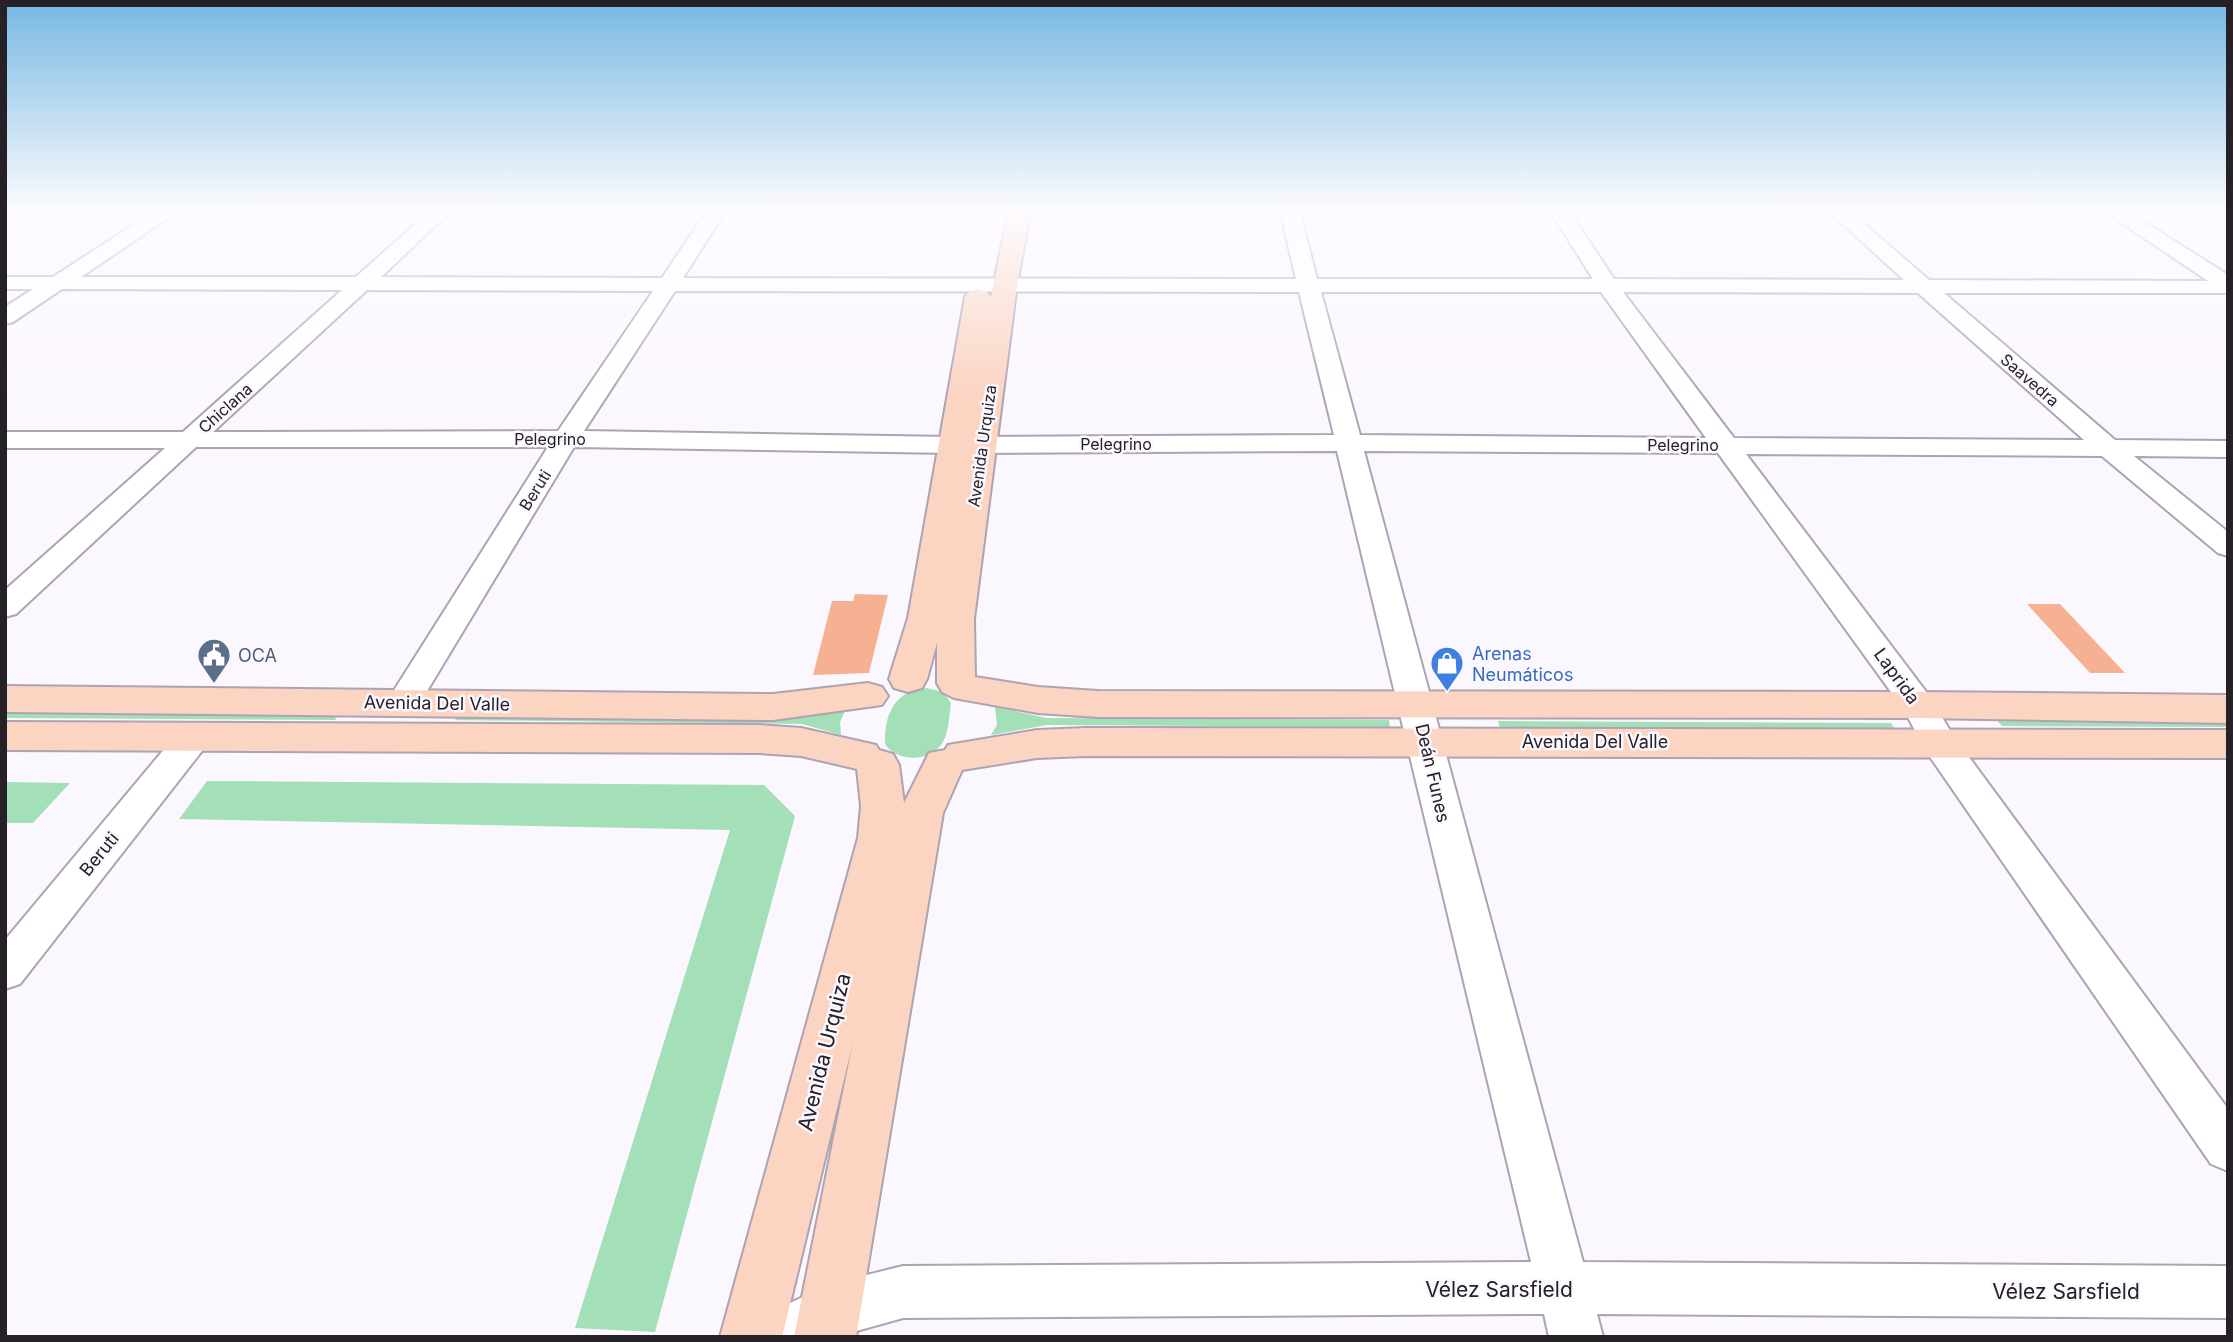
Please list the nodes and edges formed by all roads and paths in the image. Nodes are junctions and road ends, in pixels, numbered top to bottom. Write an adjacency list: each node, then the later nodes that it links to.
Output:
1 (76, 272): 13 (street)
2 (375, 272): 11 (street, Chiclana)
3 (679, 272): 12 (street, Beruti)
4 (992, 272): 14 (main road)
5 (997, 272): 14 (main road, Avenida Urquiza)
6 (1304, 272): 15 (street, Deán Funes)
7 (1598, 272): 17 (street, Laprida)
8 (1905, 272): 18 (street, Saavedra)
9 (2206, 272): 16 (street)
10 (5, 283): 13 (street)
11 (363, 283): 12 (street); 13 (street); 20 (street, Chiclana)
12 (672, 283): 14 (street); 21 (street, Beruti)
13 (57, 284): 19 (street)
14 (992, 284): 15 (street); 24 (main road, Avenida Urquiza); 25 (main road)
15 (1308, 286): 17 (street); 23 (street, Deán Funes)
16 (2228, 286): 18 (street)
17 (1609, 288): 18 (street); 26 (street, Laprida)
18 (1923, 288): 27 (street, Saavedra)
19 (5, 317)
20 (190, 439): 21 (street, Pelegrino); 22 (street, Pelegrino); 30 (street, Chiclana)
21 (566, 439): 25 (street, Pelegrino); 35 (street, Beruti)
22 (5, 440)
23 (1348, 443): 24 (street, Pelegrino); 26 (street, Pelegrino); 38 (street, Deán Funes)
24 (983, 444): 25 (street, Pelegrino); 32 (main road, Avenida Urquiza)
25 (952, 445): 31 (main road)
26 (1727, 446): 27 (street, Pelegrino); 36 (street, Laprida)
27 (2108, 448): 28 (street, Pelegrino); 29 (street, Saavedra)
28 (2228, 449)
29 (2228, 547)
30 (5, 607)
31 (908, 679): 32 (main road); 33 (main road)
32 (962, 686): 38 (main road, Avenida Del Valle); 44 (main road)
33 (868, 696): 35 (main road, Avenida Del Valle); 43 (main road)
34 (5, 699): 35 (main road, Avenida Del Valle)
35 (402, 703)
36 (1919, 705): 37 (main road, Avenida Del Valle); 38 (main road, Avenida Del Valle); 41 (street, Laprida)
37 (2228, 709)
38 (1420, 723): 41 (main road, Avenida Del Valle); 44 (main road, Avenida Del Valle); 47 (street, Deán Funes)
39 (5, 736): 40 (main road, Avenida Del Valle)
40 (193, 738): 43 (main road, Avenida Del Valle); 45 (street, Beruti)
41 (1940, 742): 42 (main road, Avenida Del Valle); 46 (street, Laprida)
42 (2228, 744)
43 (870, 760): 44 (main road); 50 (main road, Avenida Urquiza)
44 (954, 760): 49 (main road)
45 (5, 971)
46 (2228, 1148)
47 (1563, 1288): 48 (street, Vélez Sarsfield); 49 (street, Vélez Sarsfield); 52 (street, Deán Funes)
48 (2228, 1292)
49 (827, 1324): 51 (street, Vélez Sarsfield)
50 (751, 1337)
51 (778, 1337)
52 (1576, 1337)

